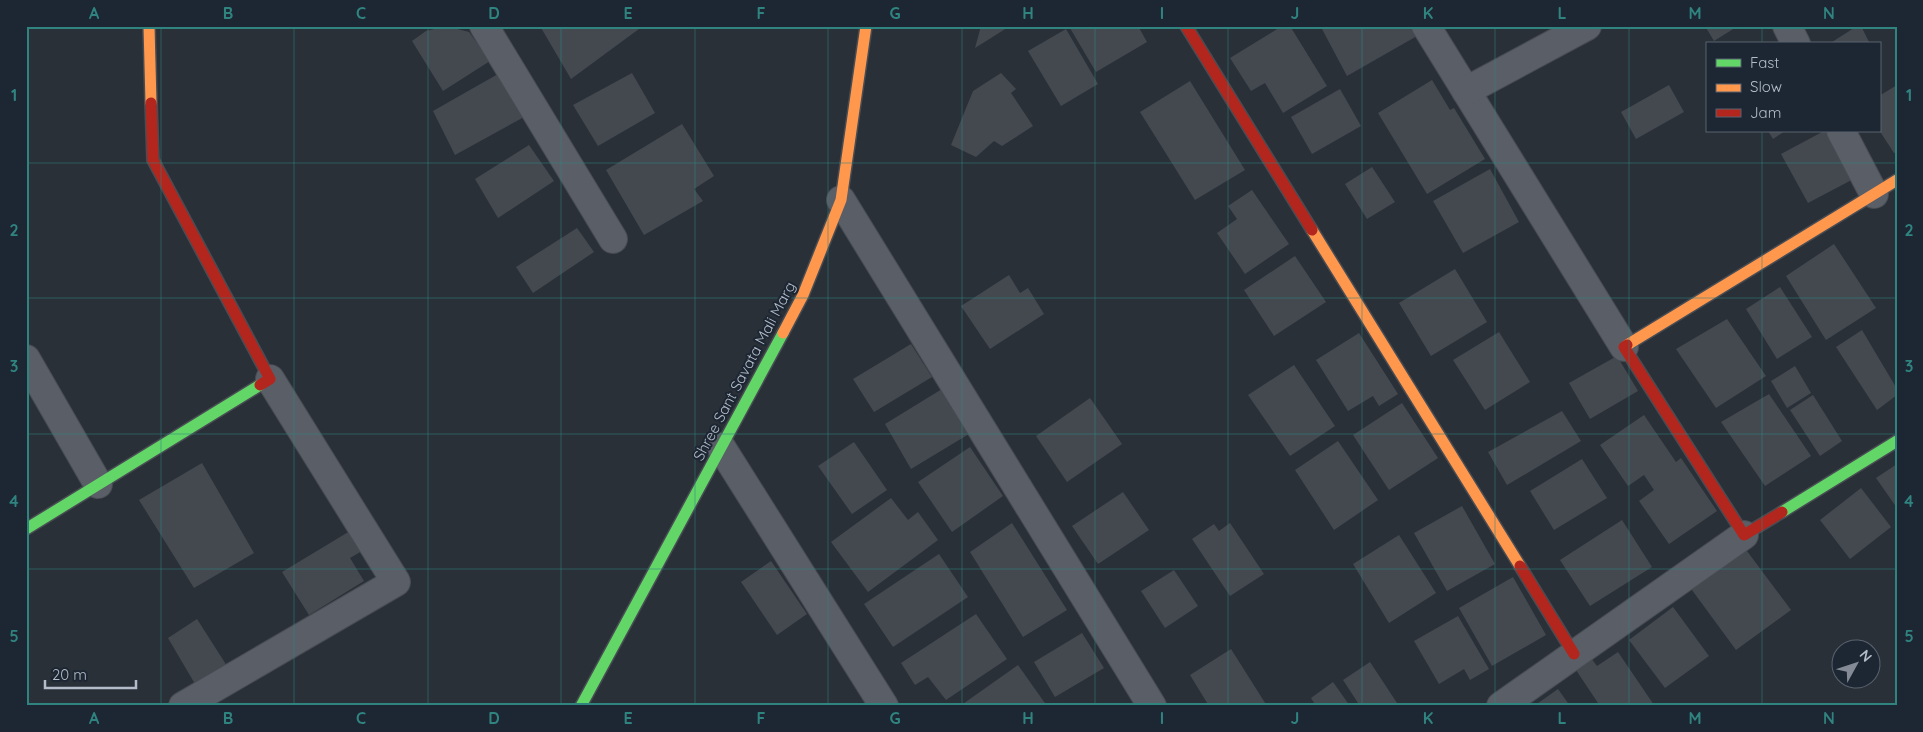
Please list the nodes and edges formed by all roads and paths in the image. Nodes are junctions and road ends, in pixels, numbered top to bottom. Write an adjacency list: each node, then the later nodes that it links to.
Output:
1 (149, 26): 17 (street)
2 (484, 26): 14 (street)
3 (866, 26): 13 (street, Shree Sant Savata Mali Marg)
4 (1186, 26): 23 (street)
5 (1426, 26): 9 (street)
6 (1587, 26): 9 (street)
7 (1787, 26): 8 (street)
8 (1795, 42)
9 (1466, 91): 15 (street)
10 (1842, 132): 12 (street)
11 (1897, 180): 12 (street)
12 (1874, 194): 15 (street)
13 (841, 200): 19 (street, Shree Sant Savata Mali Marg); 27 (street)
14 (613, 239)
15 (1624, 347): 22 (street)
16 (26, 358): 20 (street)
17 (270, 379): 20 (street); 24 (street)
18 (1897, 441): 22 (street)
19 (721, 448): 25 (street, Shree Sant Savata Mali Marg); 26 (street)
20 (98, 484): 21 (street)
21 (26, 529)
22 (1744, 535): 23 (street)
23 (1574, 654): 28 (street)
24 (183, 706)
25 (581, 706)
26 (884, 706)
27 (1152, 706)
28 (1501, 706)

